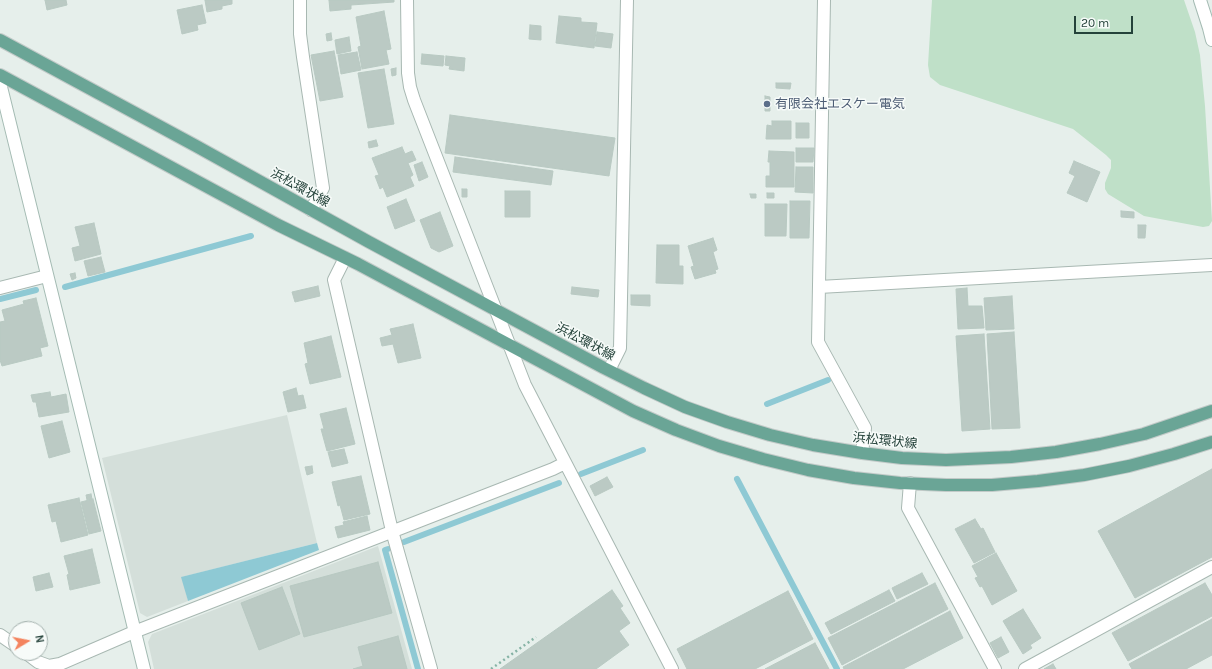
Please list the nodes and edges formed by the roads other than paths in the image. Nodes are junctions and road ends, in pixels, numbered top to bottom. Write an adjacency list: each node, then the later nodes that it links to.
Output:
1 (300, 0): 10 (street)
2 (407, 0): 16 (street)
3 (627, 0): 18 (street)
4 (824, 0): 14 (street)
5 (1200, 0): 7 (street)
6 (0, 40): 10 (main road, 浜松環状線)
7 (1212, 40)
8 (0, 75): 11 (main road)
9 (0, 83): 13 (street)
10 (311, 210): 16 (main road, 浜松環状線)
11 (345, 258): 17 (main road); 24 (street)
12 (1212, 265): 14 (street)
13 (48, 276): 15 (street); 26 (street)
14 (819, 287): 21 (street)
15 (0, 288)
16 (495, 309): 17 (street); 18 (main road, 浜松環状線)
17 (509, 345): 22 (street); 23 (main road)
18 (609, 370): 21 (main road, 浜松環状線)
19 (1212, 411): 21 (main road, 浜松環状線)
20 (1212, 442): 23 (main road)
21 (862, 453)
22 (565, 462): 24 (street); 30 (street)
23 (910, 483): 31 (street)
24 (392, 531): 26 (street); 29 (street)
25 (1212, 567): 32 (street)
26 (134, 632): 27 (street); 28 (street)
27 (37, 661)
28 (144, 669)
29 (430, 669)
30 (672, 669)
31 (994, 669)
32 (1025, 669)

